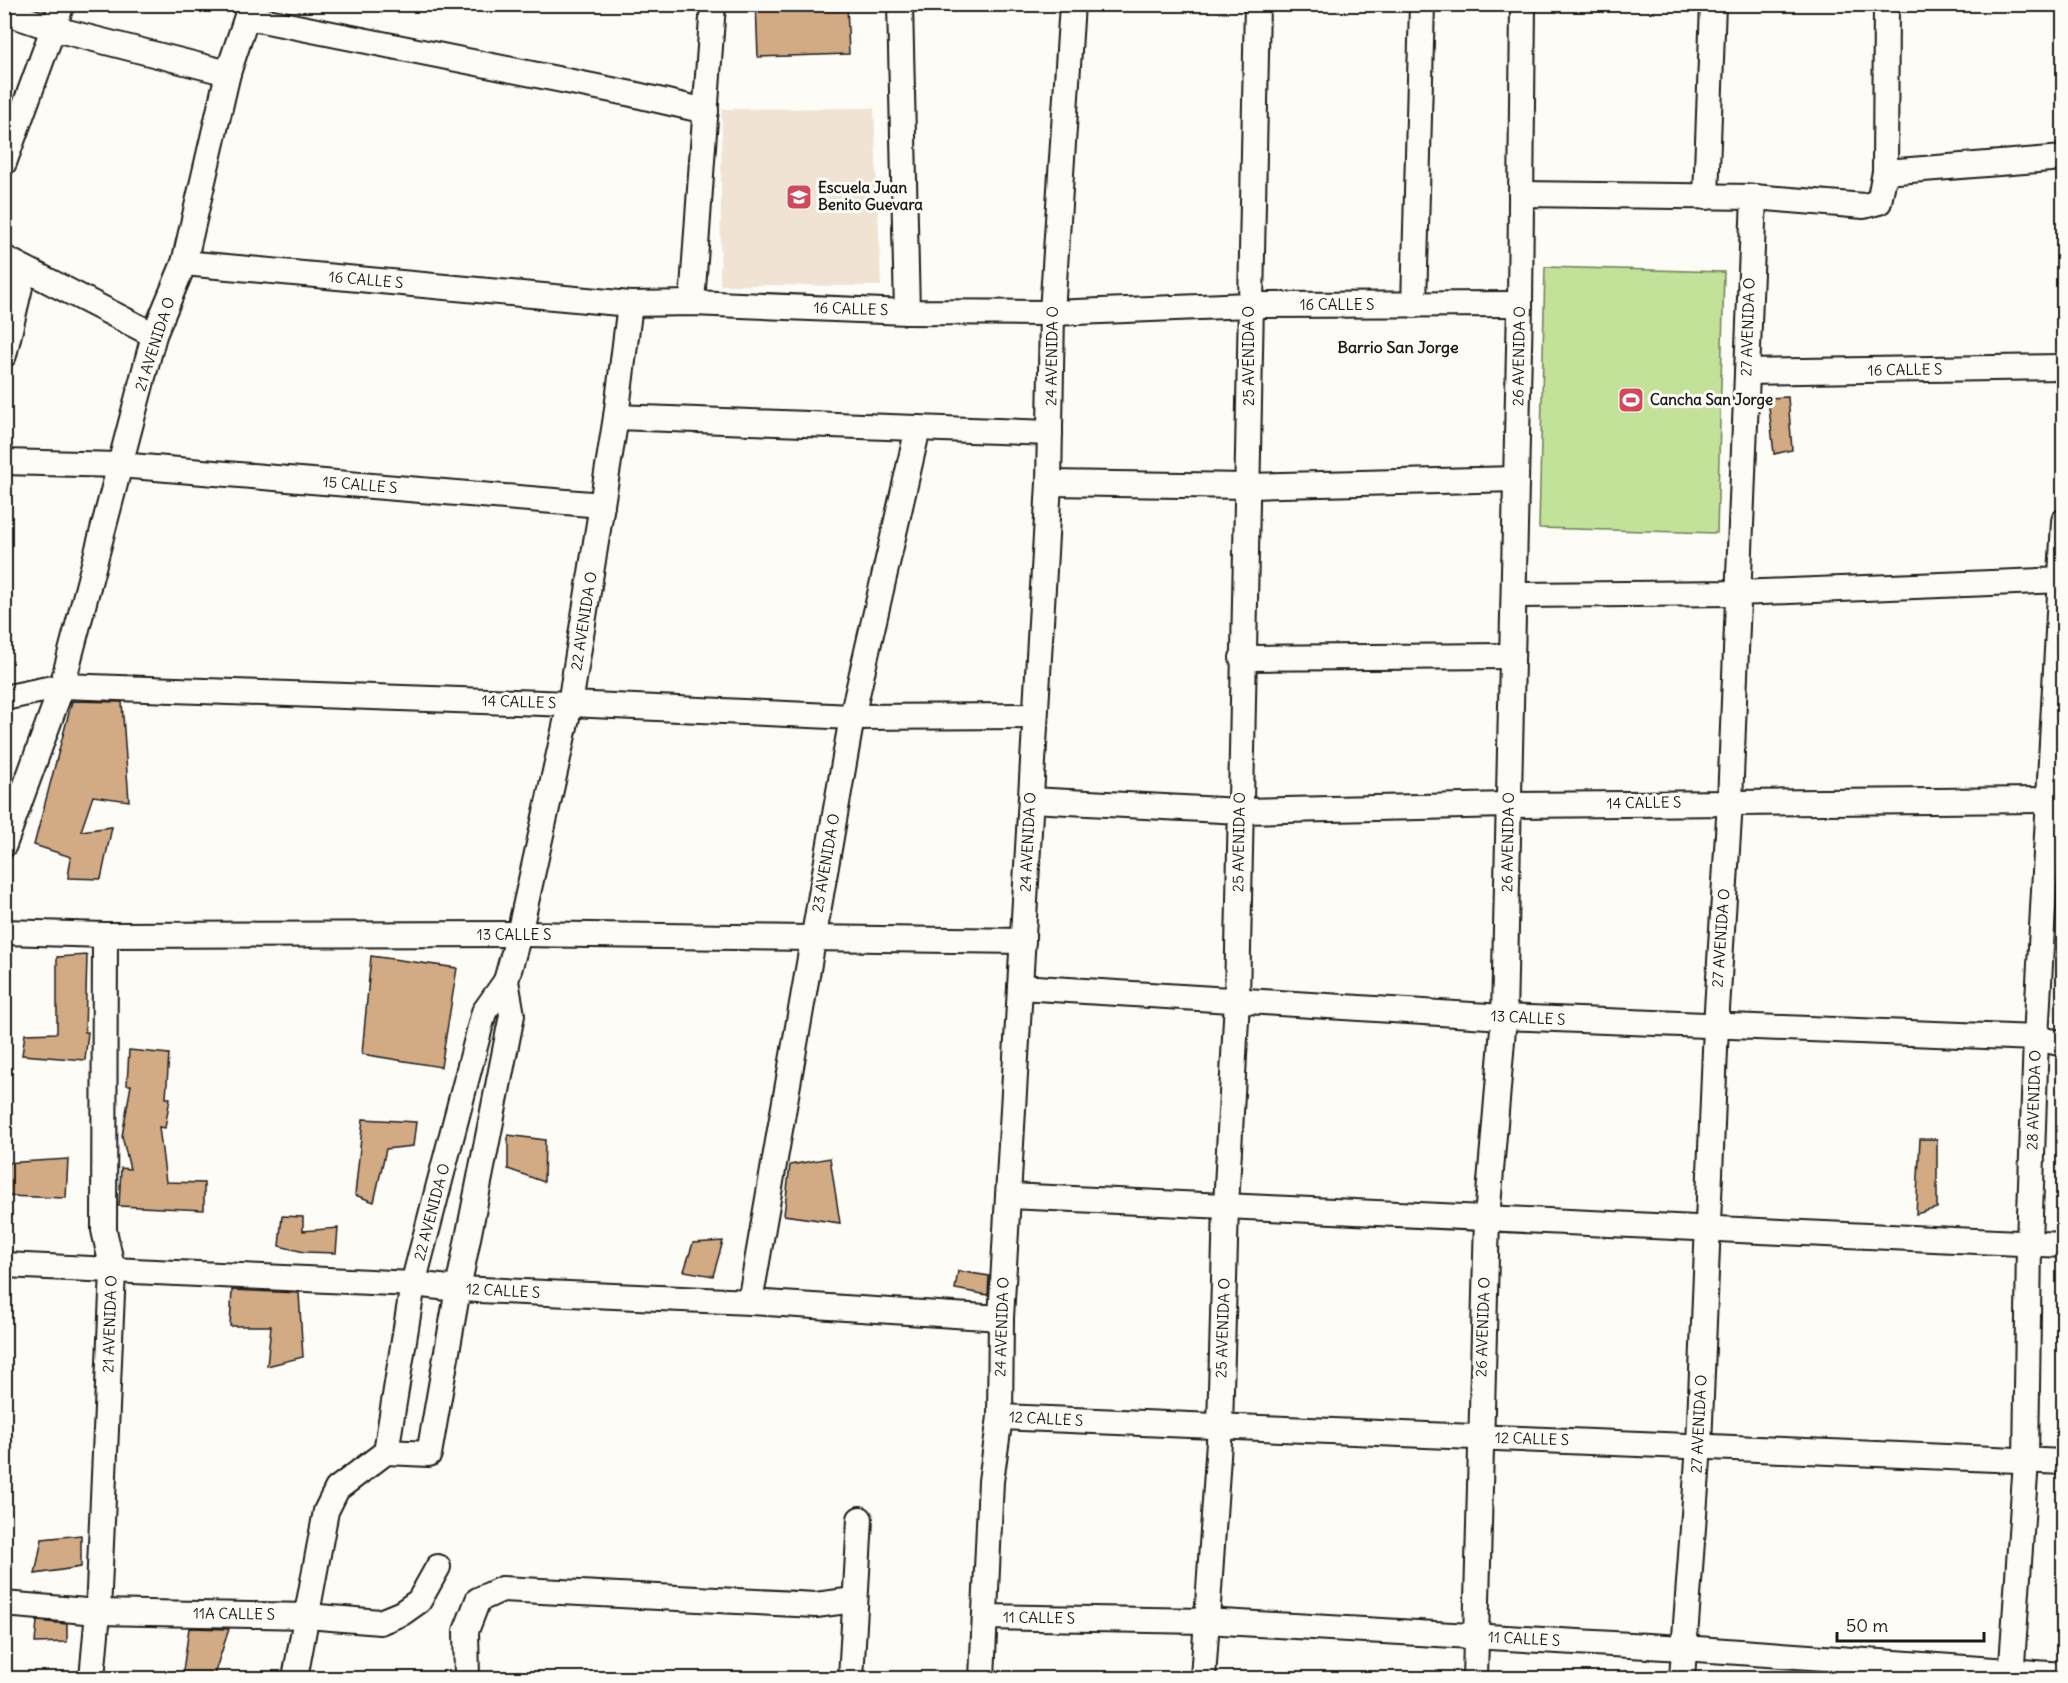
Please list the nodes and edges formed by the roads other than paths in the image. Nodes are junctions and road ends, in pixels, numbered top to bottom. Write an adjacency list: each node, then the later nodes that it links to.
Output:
1 (62, 4): 12 (street)
2 (713, 4): 14 (street)
3 (900, 4): 28 (street)
4 (1072, 4): 29 (street, 24 AVENIDA O)
5 (1257, 4): 26 (street, 25 AVENIDA O)
6 (1422, 4): 27 (street)
7 (1522, 4): 18 (street, 26 AVENIDA O)
8 (1713, 4): 19 (street)
9 (1886, 4): 17 (street)
10 (249, 11): 13 (street, 21 AVENIDA O); 14 (street)
11 (4, 12): 12 (street)
12 (55, 29): 13 (street); 16 (street)
13 (228, 73): 21 (street, 21 AVENIDA O)
14 (706, 111): 23 (street)
15 (2064, 158): 17 (street)
16 (4, 163)
17 (1885, 172): 20 (street)
18 (1521, 194): 19 (street); 25 (street, 26 AVENIDA O)
19 (1706, 197): 20 (street)
20 (1754, 197): 33 (street, 27 AVENIDA O)
21 (184, 263): 24 (street, 16 CALLE S); 30 (street, 21 AVENIDA O)
22 (14, 264): 30 (street); 31 (street)
23 (692, 303): 24 (street, 16 CALLE S); 28 (street, 16 CALLE S)
24 (630, 304): 34 (street, 22 AVENIDA O)
25 (1520, 304): 27 (street, 16 CALLE S); 39 (street, 26 AVENIDA O)
26 (1250, 305): 27 (street, 16 CALLE S); 29 (street, 16 CALLE S); 41 (street, 25 AVENIDA O)
27 (1414, 305)
28 (907, 312): 29 (street, 16 CALLE S)
29 (1052, 313): 36 (street, 24 AVENIDA O)
30 (154, 335): 38 (street, 21 AVENIDA O)
31 (4, 355)
32 (2064, 367): 33 (street, 16 CALLE S)
33 (1747, 372): 45 (street, 27 AVENIDA O)
34 (616, 417): 35 (street); 42 (street, 22 AVENIDA O)
35 (918, 428): 36 (street); 53 (street, 23 AVENIDA O)
36 (1050, 433): 40 (street, 24 AVENIDA O)
37 (4, 462): 38 (street, 15 CALLE S)
38 (118, 465): 42 (street, 15 CALLE S); 49 (street, 21 AVENIDA O)
39 (1516, 479): 41 (street); 46 (street, 26 AVENIDA O)
40 (1049, 483): 41 (street); 52 (street, 24 AVENIDA O)
41 (1248, 486): 48 (street, 25 AVENIDA O)
42 (602, 505): 51 (street, 22 AVENIDA O)
43 (2064, 521): 44 (street, 28 AVENIDA O)
44 (2062, 580): 45 (street); 55 (street, 28 AVENIDA O)
45 (1737, 593): 46 (street); 56 (street, 27 AVENIDA O)
46 (1514, 595): 47 (street, 26 AVENIDA O)
47 (1512, 656): 48 (street); 57 (street, 26 AVENIDA O)
48 (1242, 658): 58 (street, 25 AVENIDA O)
49 (62, 686): 50 (street, 14 CALLE S); 51 (street, 14 CALLE S); 59 (street, 21 AVENIDA O)
50 (4, 698)
51 (570, 704): 53 (street, 14 CALLE S); 61 (street, 22 AVENIDA O)
52 (1035, 716): 53 (street, 14 CALLE S); 54 (street, 24 AVENIDA O)
53 (852, 717): 63 (street, 23 AVENIDA O)
54 (1031, 800): 58 (street, 14 CALLE S); 64 (street, 24 AVENIDA O)
55 (2049, 800): 56 (street, 14 CALLE S); 70 (street, 28 AVENIDA O)
56 (1730, 802): 57 (street, 14 CALLE S); 69 (street, 27 AVENIDA O)
57 (1509, 804): 58 (street, 14 CALLE S); 68 (street, 26 AVENIDA O)
58 (1240, 811): 67 (street, 25 AVENIDA O)
59 (4, 845)
60 (4, 932): 62 (street, 13 CALLE S)
61 (519, 934): 62 (street, 13 CALLE S); 63 (street, 13 CALLE S); 65 (street, 22 AVENIDA O)
62 (105, 935): 81 (street, 21 AVENIDA O)
63 (813, 939): 64 (street, 13 CALLE S); 84 (street, 23 AVENIDA O)
64 (1023, 941): 66 (street, 24 AVENIDA O)
65 (506, 981): 72 (street, 22 AVENIDA O); 74 (street)
66 (1020, 987): 67 (street, 13 CALLE S); 73 (street, 24 AVENIDA O)
67 (1237, 1000): 68 (street, 13 CALLE S); 75 (street, 25 AVENIDA O)
68 (1504, 1017): 69 (street, 13 CALLE S); 76 (street, 26 AVENIDA O)
69 (1716, 1025): 70 (street, 13 CALLE S); 77 (street, 27 AVENIDA O)
70 (2036, 1038): 71 (street, 13 CALLE S); 78 (street, 28 AVENIDA O)
71 (2064, 1044)
72 (436, 1196): 74 (street); 82 (street, 22 AVENIDA O)
73 (1008, 1196): 75 (street); 85 (street, 24 AVENIDA O)
74 (476, 1203): 83 (street)
75 (1226, 1206): 76 (street); 87 (street, 25 AVENIDA O)
76 (1487, 1218): 77 (street); 88 (street, 26 AVENIDA O)
77 (1708, 1229): 78 (street); 89 (street, 27 AVENIDA O)
78 (2029, 1244): 79 (street); 91 (street, 28 AVENIDA O)
79 (2064, 1245)
80 (4, 1265): 81 (street, 12 CALLE S)
81 (113, 1271): 82 (street, 12 CALLE S); 97 (street, 21 AVENIDA O)
82 (413, 1284): 83 (street, 12 CALLE S); 90 (street, 22 AVENIDA O)
83 (458, 1289): 84 (street, 12 CALLE S); 90 (street)
84 (750, 1302): 85 (street, 12 CALLE S)
85 (1001, 1318): 86 (street, 24 AVENIDA O)
86 (1000, 1417): 87 (street, 12 CALLE S); 99 (street, 24 AVENIDA O)
87 (1220, 1427): 88 (street, 12 CALLE S); 100 (street, 25 AVENIDA O)
88 (1480, 1437): 89 (street, 12 CALLE S); 101 (street, 26 AVENIDA O)
89 (1699, 1446): 91 (street, 12 CALLE S); 102 (street, 27 AVENIDA O)
90 (386, 1452): 98 (street)
91 (2026, 1461): 92 (street, 12 CALLE S); 103 (street, 28 AVENIDA O)
92 (2064, 1462)
93 (860, 1520): 95 (street)
94 (438, 1567): 98 (street, 11A CALLE S)
95 (854, 1600): 107 (street); 108 (street)
96 (4, 1604): 97 (street, 11A CALLE S)
97 (98, 1612): 98 (street, 11A CALLE S); 105 (street, 21 AVENIDA O)
98 (307, 1616): 106 (street)
99 (985, 1617): 100 (street, 11 CALLE S); 109 (street, 24 AVENIDA O)
100 (1206, 1621): 101 (street, 11 CALLE S); 110 (street, 25 AVENIDA O)
101 (1476, 1636): 102 (street, 11 CALLE S); 111 (street, 26 AVENIDA O)
102 (1683, 1648): 103 (street, 11 CALLE S); 112 (street, 27 AVENIDA O)
103 (2011, 1675): 104 (street, 11 CALLE S)
104 (2064, 1675)
105 (92, 1678)
106 (295, 1678)
107 (467, 1678)
108 (850, 1678)
109 (982, 1678)
110 (1203, 1678)
111 (1475, 1678)
112 (1682, 1678)

